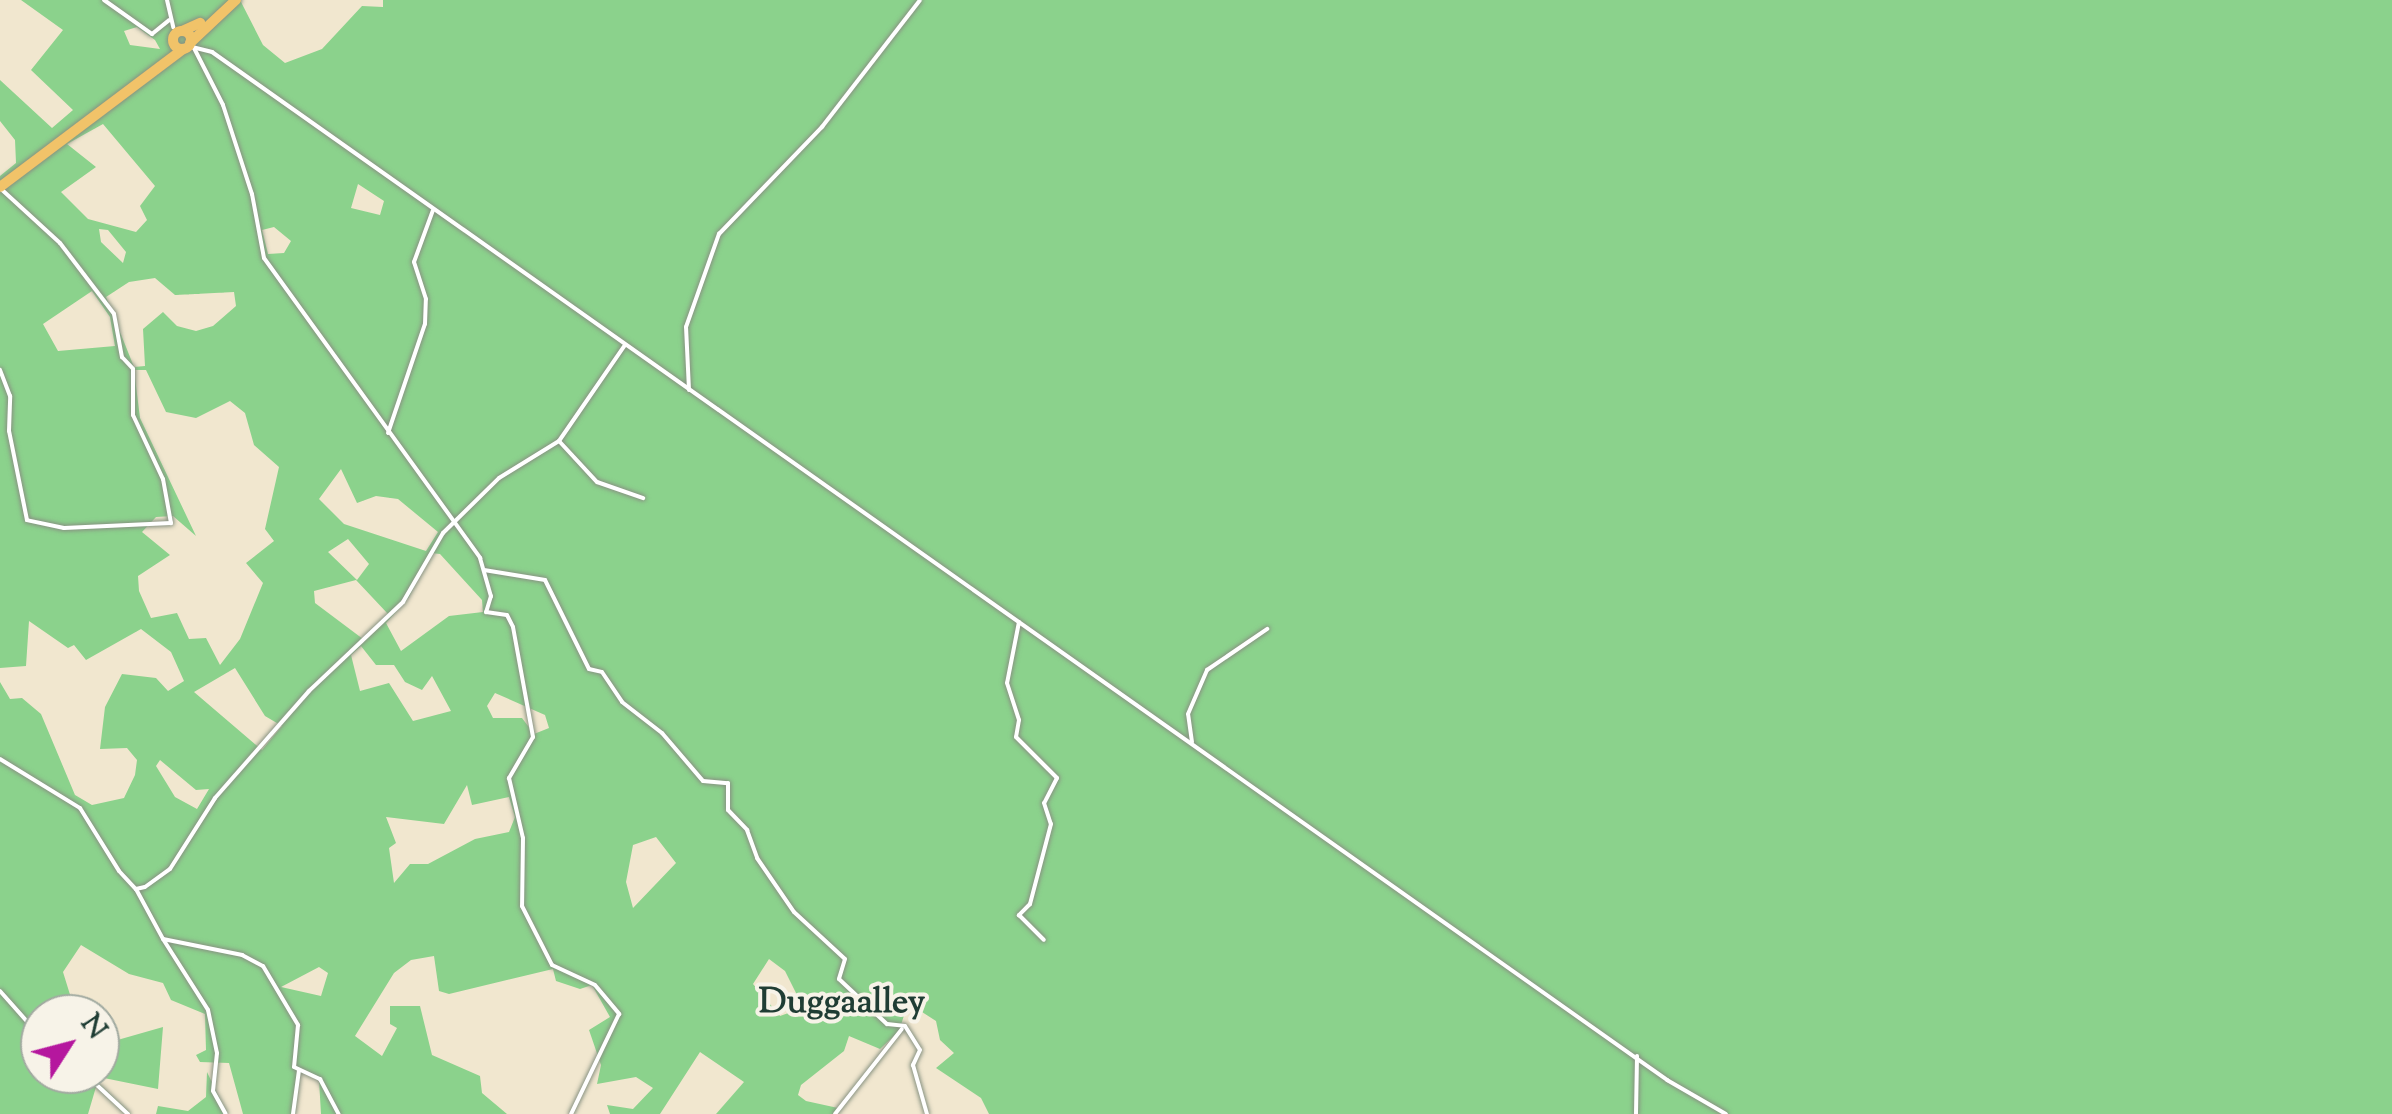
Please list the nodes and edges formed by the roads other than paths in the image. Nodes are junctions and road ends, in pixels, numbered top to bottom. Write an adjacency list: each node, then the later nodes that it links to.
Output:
1 (104, 0): 6 (street)
2 (167, 0): 6 (street)
3 (228, 0): 7 (highway)
4 (236, 0): 8 (highway)
5 (920, 0): 13 (street)
6 (169, 20): 7 (street)
7 (177, 33): 8 (highway); 9 (highway)
8 (189, 46): 9 (highway); 10 (street); 16 (street)
9 (0, 185): 15 (street)
10 (433, 210): 11 (street); 16 (street)
11 (625, 345): 13 (street); 17 (street)
12 (0, 370): 15 (street)
13 (689, 391): 23 (street)
14 (0, 428): 15 (street)
15 (10, 431)
16 (388, 433): 19 (street)
17 (558, 440): 18 (street); 19 (street)
18 (642, 498)
19 (455, 522): 20 (street); 25 (street)
20 (484, 570): 30 (street); 34 (street)
21 (1019, 622): 27 (street)
22 (1267, 629): 23 (street)
23 (1192, 742): 42 (street)
24 (0, 758): 25 (street)
25 (136, 889): 26 (street)
26 (162, 938): 32 (street); 36 (street)
27 (1044, 940)
28 (1, 996): 29 (street)
29 (20, 1015)
30 (902, 1029): 39 (street); 40 (street)
31 (1636, 1056): 41 (street)
32 (299, 1070): 37 (street); 38 (street)
33 (106, 1094): 35 (street)
34 (574, 1112)
35 (128, 1114)
36 (226, 1114)
37 (292, 1114)
38 (340, 1114)
39 (835, 1114)
40 (927, 1114)
41 (1636, 1114)
42 (1726, 1114)

